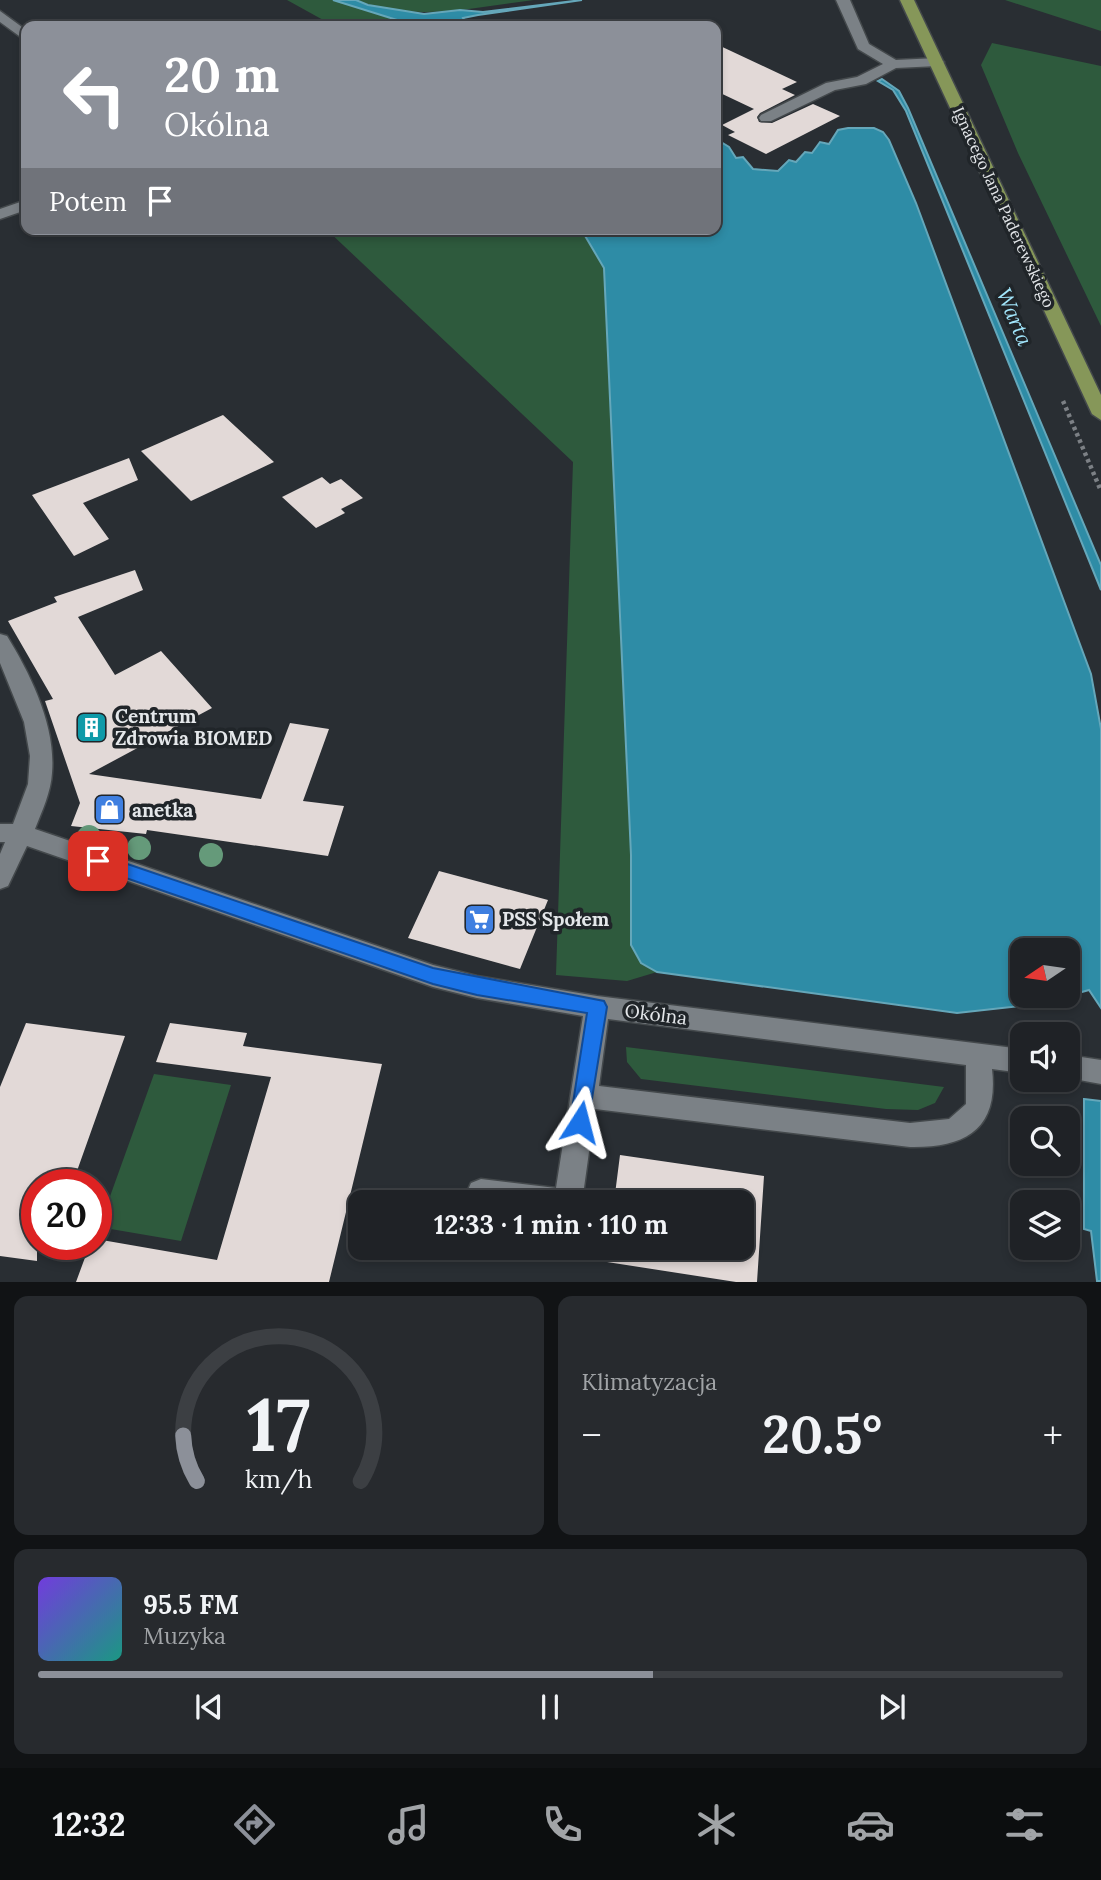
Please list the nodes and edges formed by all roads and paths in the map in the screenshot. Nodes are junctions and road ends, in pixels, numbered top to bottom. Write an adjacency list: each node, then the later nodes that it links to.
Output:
1 (843, 0): 6 (street)
2 (907, 0): 5 (main road, Ignacego Jana Paderewskiego)
3 (0, 15): 4 (street)
4 (21, 33)
5 (936, 62): 6 (street); 10 (main road, Ignacego Jana Paderewskiego)
6 (889, 67): 7 (street)
7 (766, 118)
8 (21, 207): 9 (street)
9 (0, 214)
10 (1101, 414)
11 (0, 640): 12 (street)
12 (10, 834): 13 (street); 14 (street, Okólna)
13 (0, 879)
14 (597, 1007): 15 (street, Okólna); 19 (street)
15 (978, 1055): 16 (street, Okólna); 19 (street)
16 (1010, 1059)
17 (1080, 1069): 18 (street)
18 (1101, 1072)
19 (584, 1096): 20 (street)
20 (568, 1190)

